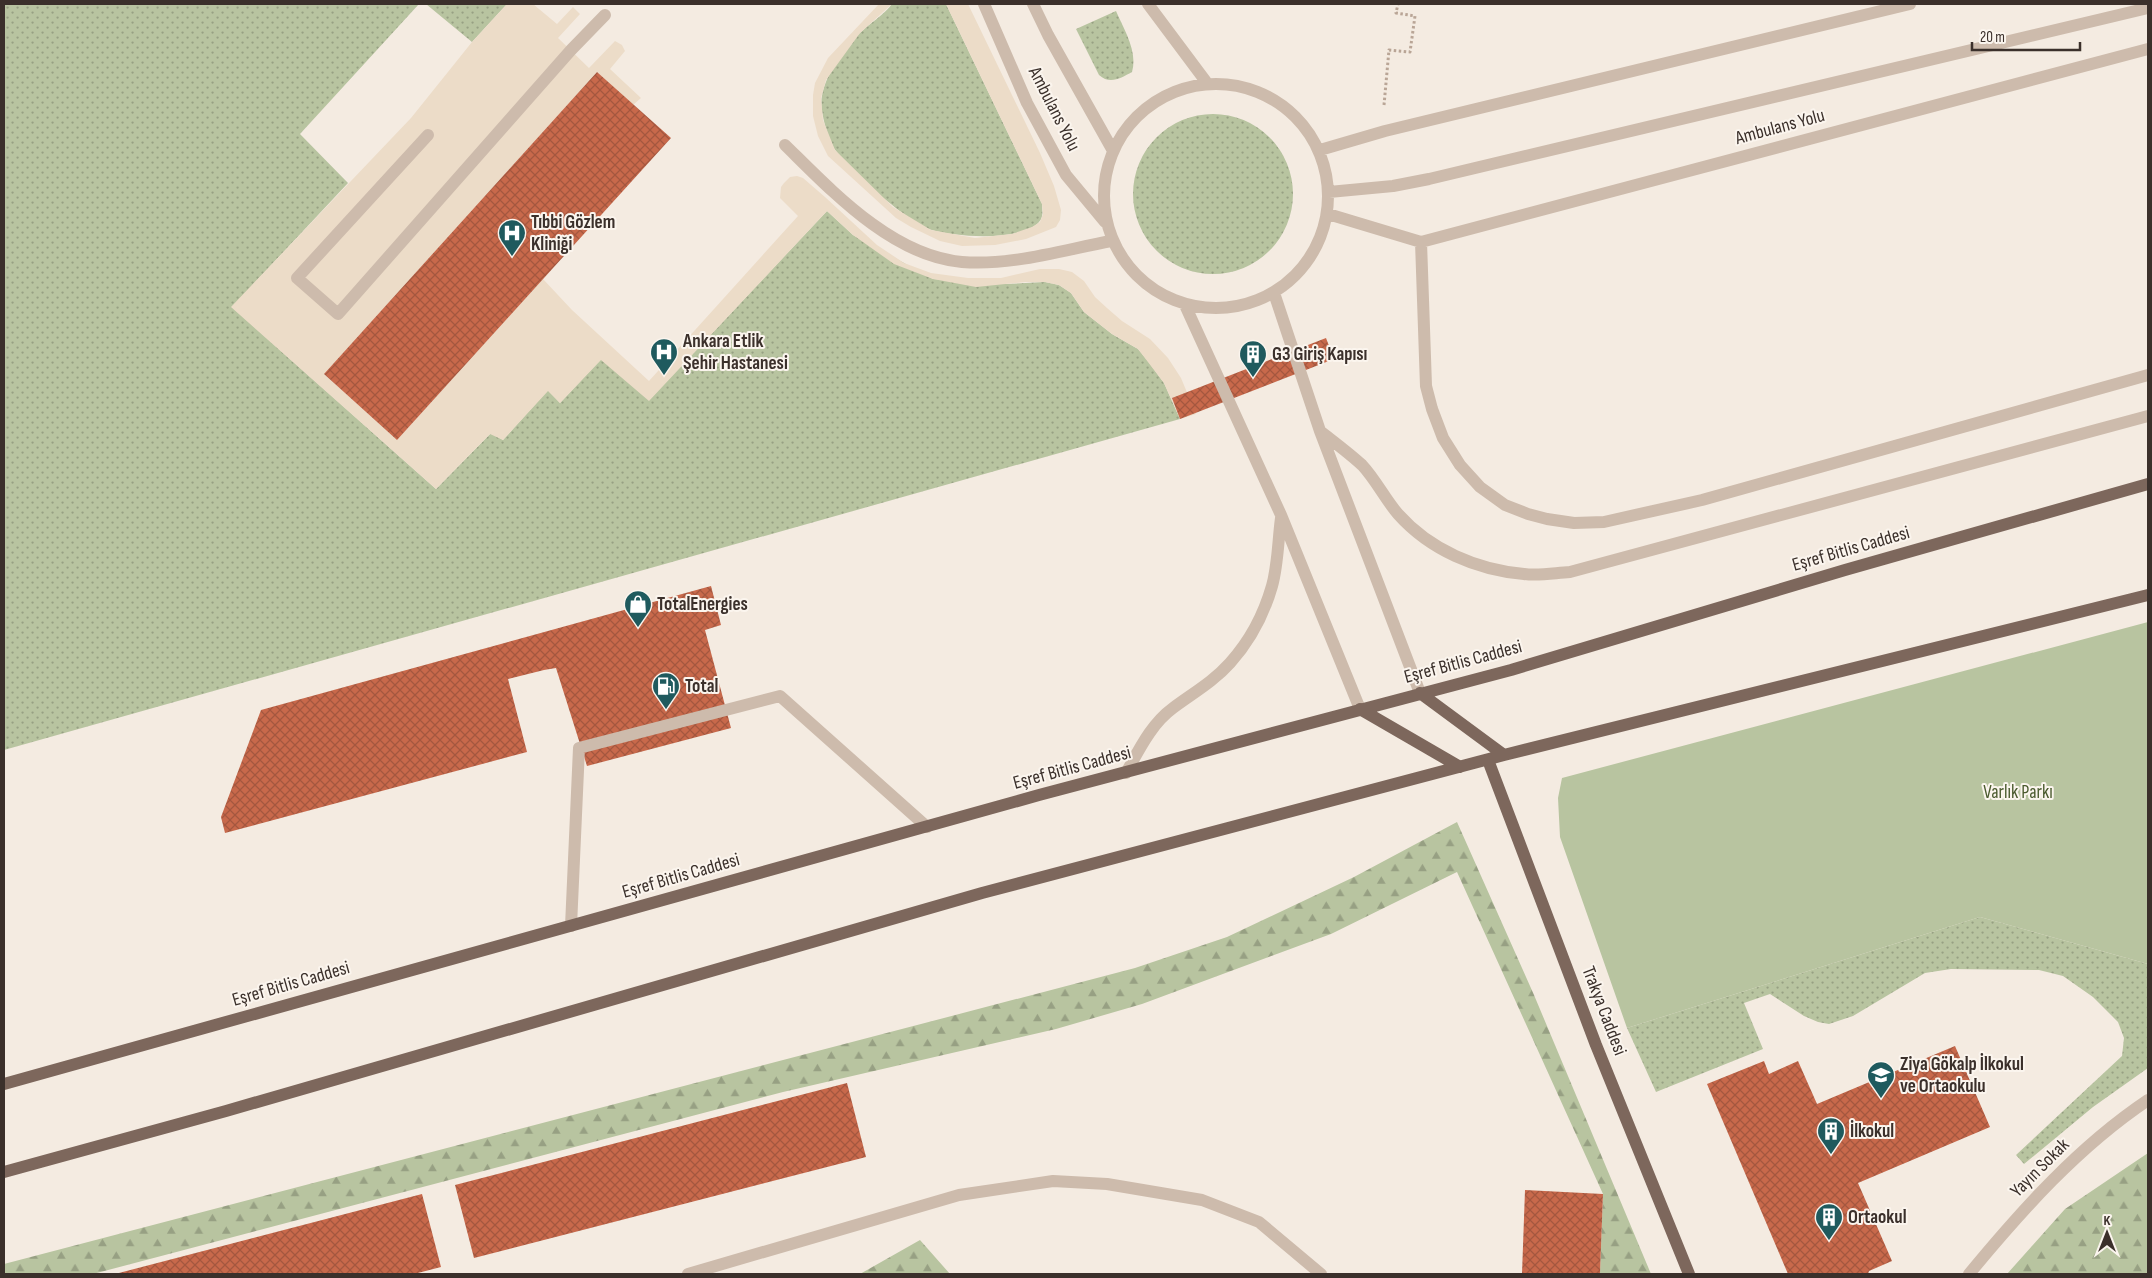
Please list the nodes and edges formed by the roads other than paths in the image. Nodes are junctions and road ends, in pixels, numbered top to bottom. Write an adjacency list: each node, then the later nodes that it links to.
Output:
1 (984, 4): 15 (street, Ambulans Yolu)
2 (1033, 4): 11 (street)
3 (1148, 4): 8 (street)
4 (1910, 4): 12 (street)
5 (2148, 8): 13 (street)
6 (605, 15): 9 (street)
7 (2148, 49): 17 (street, Ambulans Yolu)
8 (1207, 83): 11 (street); 12 (street)
9 (428, 135)
10 (785, 145): 16 (street)
11 (1112, 149): 15 (street)
12 (1320, 150): 13 (street)
13 (1329, 192): 14 (street)
14 (1328, 214): 17 (street); 18 (street)
15 (1105, 222): 16 (street)
16 (1111, 241): 19 (street)
17 (1421, 242): 20 (street)
18 (1274, 292): 19 (street); 22 (street)
19 (1185, 305): 24 (street)
20 (2148, 375)
21 (2148, 416): 22 (street)
22 (1320, 431): 26 (street)
23 (2148, 484): 26 (main road, Eşref Bitlis Caddesi)
24 (1281, 515): 27 (street); 31 (street)
25 (2148, 595): 28 (main road)
26 (1420, 693): 27 (main road, Eşref Bitlis Caddesi); 28 (main road)
27 (1360, 709): 30 (main road); 31 (main road, Eşref Bitlis Caddesi)
28 (1504, 755): 29 (main road)
29 (1488, 760): 30 (main road); 39 (main road, Trakya Caddesi)
30 (1460, 767): 36 (main road)
31 (1126, 773): 32 (main road, Eşref Bitlis Caddesi)
32 (927, 827): 33 (main road, Eşref Bitlis Caddesi); 33 (street)
33 (570, 926): 34 (main road, Eşref Bitlis Caddesi)
34 (4, 1084)
35 (2148, 1100): 40 (street, Yayın Sokak)
36 (4, 1172)
37 (688, 1274): 38 (street)
38 (1321, 1274)
39 (1689, 1274)
40 (1969, 1274)

